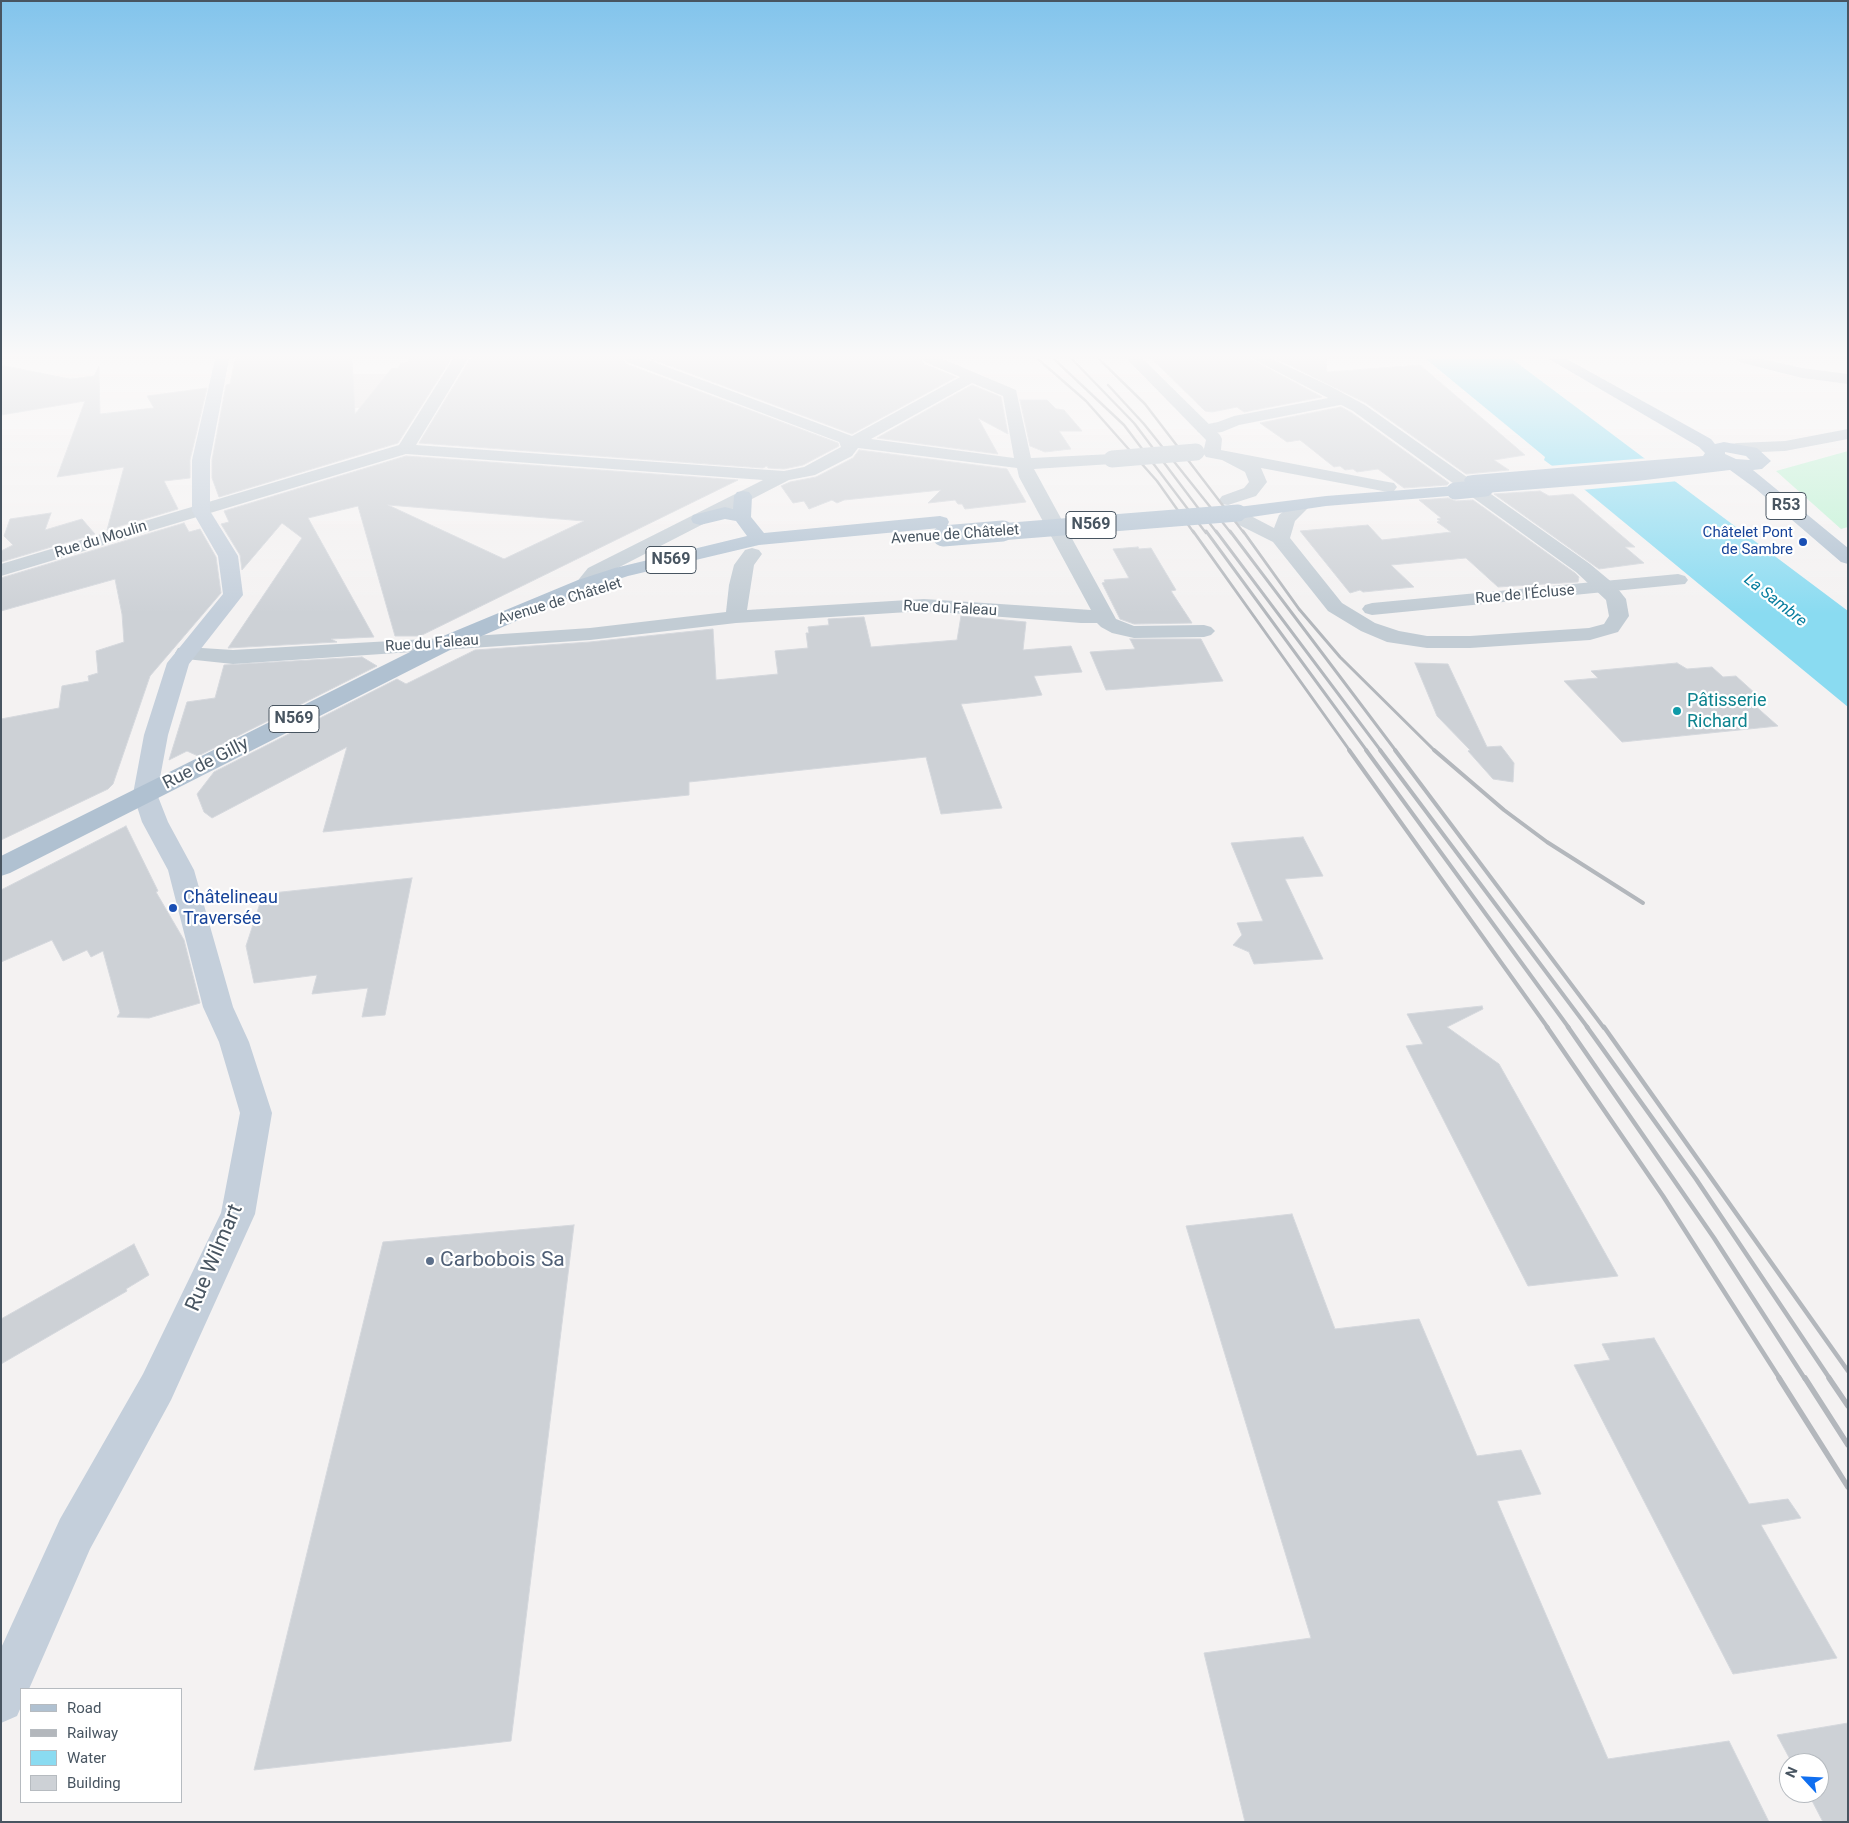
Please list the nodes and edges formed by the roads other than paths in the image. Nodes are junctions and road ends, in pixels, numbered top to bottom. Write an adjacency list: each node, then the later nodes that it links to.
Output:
1 (204, 444): 26 (main road)
2 (408, 444): 12 (street)
3 (852, 444): 19 (street)
4 (869, 444): 17 (street)
5 (1020, 444): 17 (street)
6 (1210, 444): 13 (street)
7 (1410, 444): 35 (street)
8 (1684, 444): 18 (main road, N569)
9 (1706, 444): 14 (main road, R53)
10 (1795, 444): 15 (street, Avenue de Châtelet)
11 (1832, 444): 16 (street, Avenue de Châtelet)
12 (405, 449): 19 (street); 26 (street, Rue du Moulin)
13 (1204, 452): 17 (street, bridge); 22 (street); 25 (street)
14 (1714, 452): 15 (main road, R53); 18 (main road, Avenue de Châtelet / N569)
15 (1735, 456): 16 (main road, Avenue de Châtelet); 18 (main road, Avenue de Châtelet / N569); 31 (main road, R53)
16 (1761, 462): 31 (main road, R53)
17 (1024, 464): 38 (street)
18 (1672, 470): 20 (main road, Avenue de Châtelet / N569); 20 (main road, Avenue de Châtelet / N569); 31 (main road, N569)
19 (784, 476): 23 (street)
20 (1551, 479): 21 (main road, Avenue de Châtelet / N569, bridge)
21 (1450, 486): 22 (main road, Avenue de Châtelet / N569); 24 (main road, Avenue de Châtelet / N569)
22 (1388, 487): 25 (main road, Avenue de Châtelet / N569)
23 (743, 496): 27 (main road); 28 (street)
24 (1303, 504): 25 (main road, Avenue de Châtelet / N569); 29 (street)
25 (1236, 510): 29 (street); 30 (main road, Avenue de Châtelet / N569, bridge)
26 (201, 511): 32 (street, Rue du Moulin); 42 (main road)
27 (742, 517): 28 (main road); 30 (main road)
28 (700, 519): 34 (street)
29 (1280, 538): 35 (street)
30 (755, 546): 34 (main road, Avenue de Châtelet / N569); 37 (street); 39 (main road, Avenue de Châtelet / N569)
31 (1843, 554)
32 (1, 570)
33 (1678, 580): 35 (street, Rue de l'Écluse)
34 (585, 584): 39 (main road, Avenue de Châtelet / N569)
35 (1607, 588): 36 (street, Rue de l'Écluse)
36 (1372, 609)
37 (736, 616): 38 (street, Rue du Faleau); 41 (street, Rue du Faleau)
38 (1104, 616): 40 (street)
39 (492, 623): 41 (main road, Rue de Gilly / N569)
40 (1204, 631)
41 (444, 644): 42 (street, Rue du Faleau); 43 (main road, Rue de Gilly / N569)
42 (186, 653): 43 (main road)
43 (145, 794): 44 (main road, Rue de Gilly / N569); 45 (main road, Rue Wilmart)
44 (1, 867)
45 (1, 1700)

